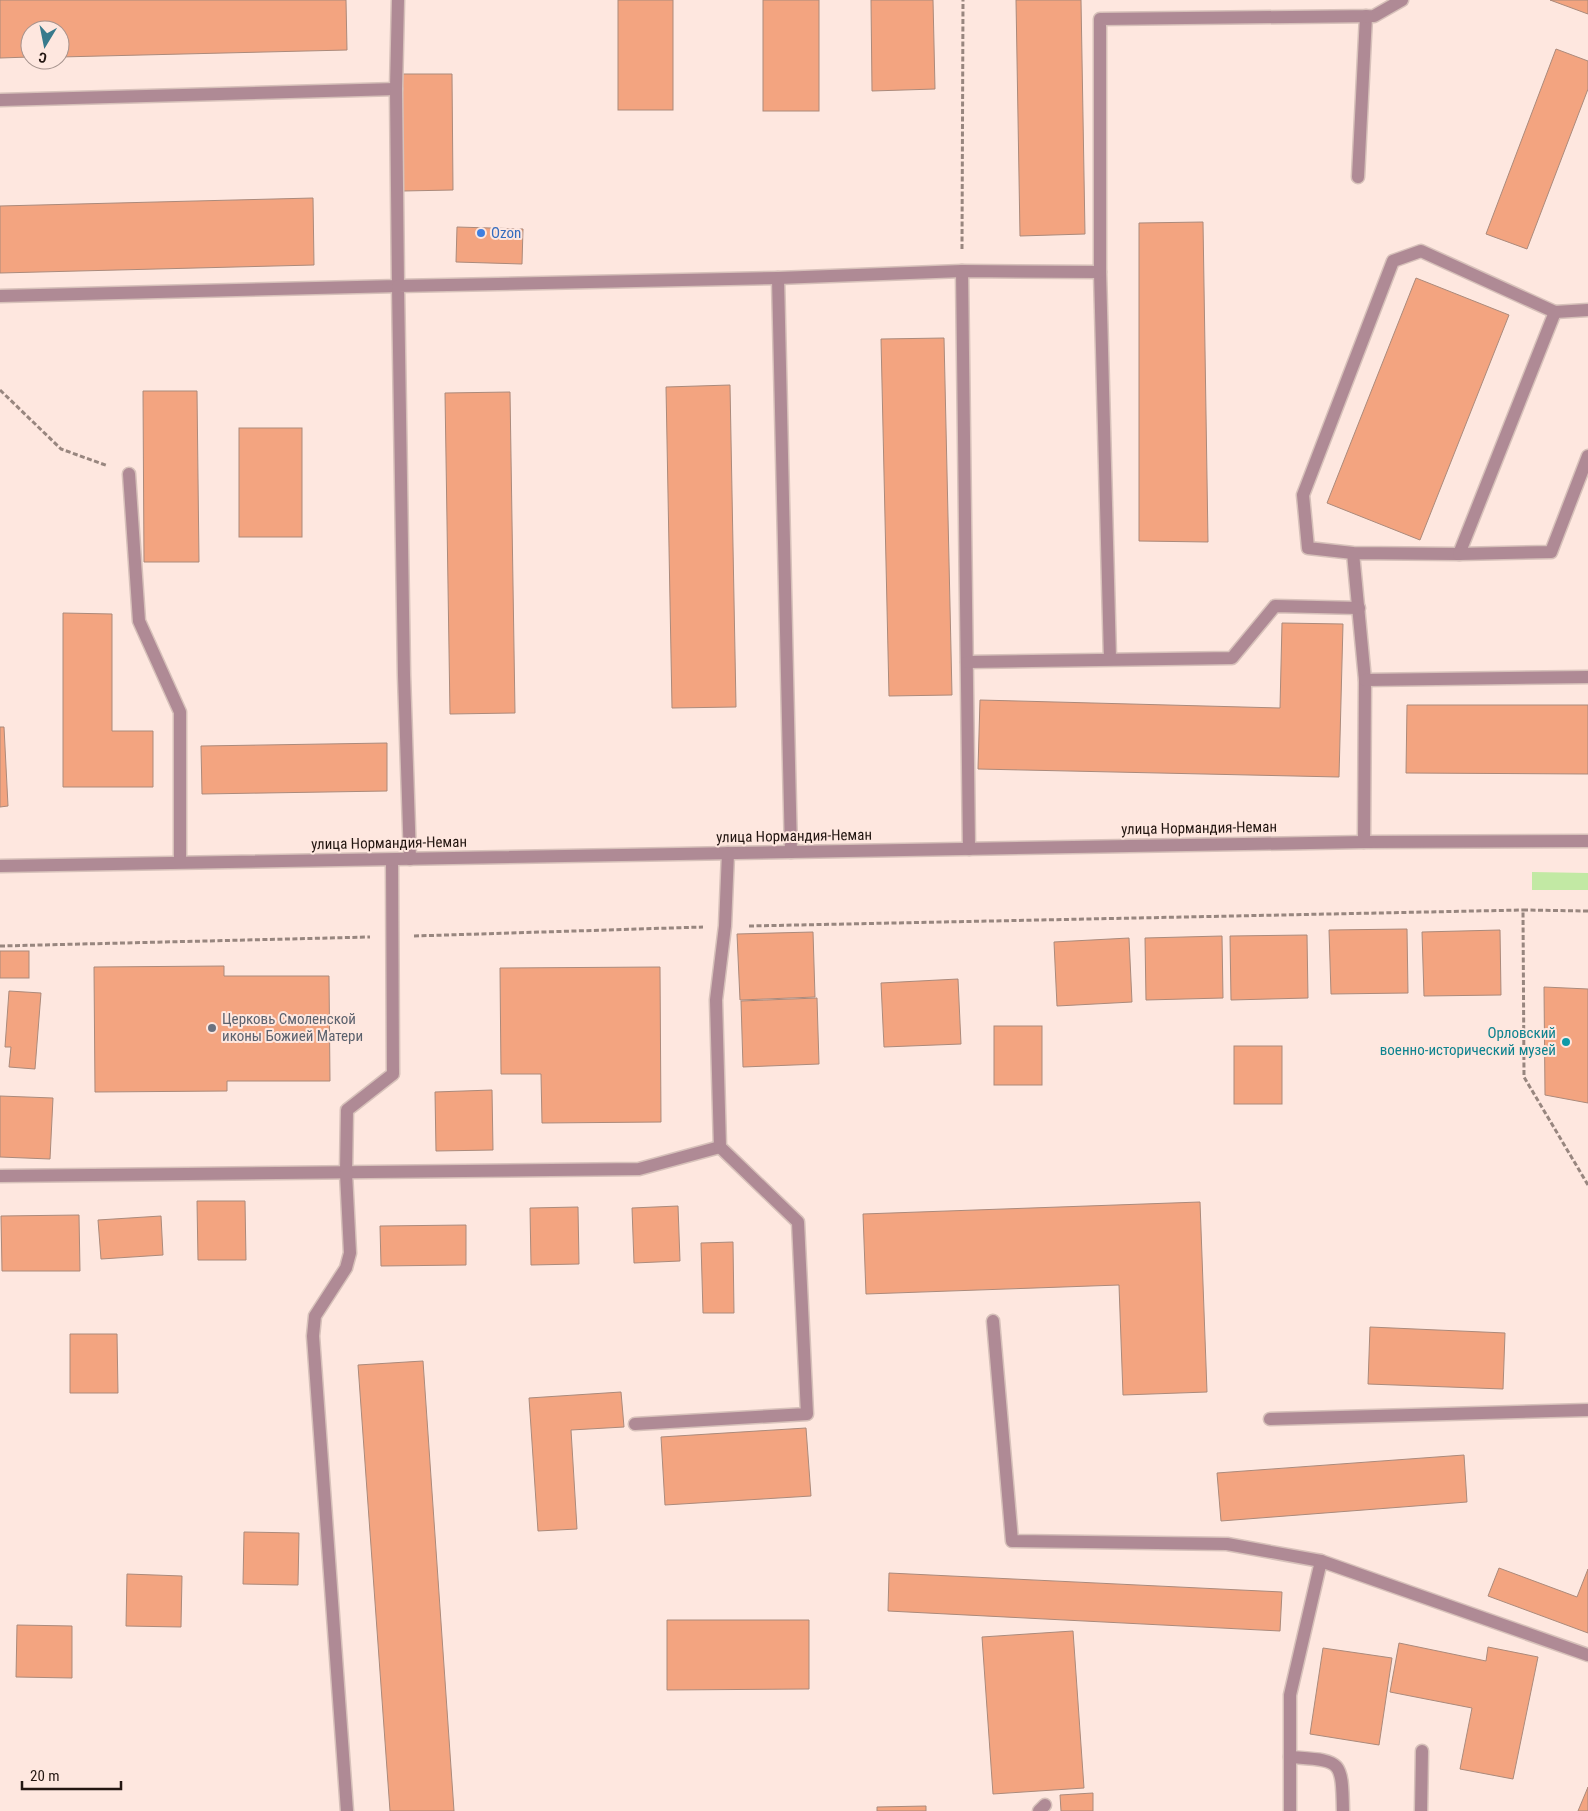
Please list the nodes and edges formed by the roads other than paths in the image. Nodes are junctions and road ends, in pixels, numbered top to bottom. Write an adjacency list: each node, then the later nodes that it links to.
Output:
1 (398, 0): 4 (street)
2 (1402, 0): 3 (street)
3 (1366, 16): 6 (street); 8 (street)
4 (396, 89): 5 (street); 10 (street)
5 (0, 100)
6 (1358, 177)
7 (962, 271): 8 (street); 9 (street); 20 (street)
8 (1100, 272): 19 (street)
9 (778, 278): 10 (street); 26 (street)
10 (398, 286): 11 (street); 29 (street)
11 (0, 296)
12 (1588, 310): 13 (street)
13 (1554, 312): 16 (street); 17 (street)
14 (1588, 456): 17 (street)
15 (130, 474): 30 (street)
16 (1353, 553): 17 (street); 18 (street)
17 (1459, 554)
18 (1360, 608): 19 (street); 22 (street)
19 (1110, 659): 20 (street)
20 (967, 662): 25 (street)
21 (1588, 677): 22 (street)
22 (1365, 680): 24 (street)
23 (1588, 841): 24 (street, улица Нормандия-Неман)
24 (1364, 842): 25 (street, улица Нормандия-Неман)
25 (969, 849): 26 (street, улица Нормандия-Неман)
26 (791, 852): 27 (street, улица Нормандия-Неман)
27 (728, 853): 29 (street, улица Нормандия-Неман); 32 (street)
28 (392, 860): 29 (street, улица Нормандия-Неман); 30 (street, улица Нормандия-Неман); 33 (street)
29 (410, 860)
30 (180, 861): 31 (street, улица Нормандия-Неман)
31 (0, 866)
32 (720, 1147): 33 (street); 38 (street)
33 (346, 1173): 34 (street); 43 (street)
34 (0, 1176)
35 (993, 1321): 39 (street)
36 (1588, 1410): 37 (street)
37 (1270, 1419)
38 (635, 1424)
39 (1321, 1561): 40 (street); 42 (street)
40 (1588, 1655)
41 (1422, 1751): 46 (street)
42 (1290, 1757): 44 (street); 45 (street)
43 (347, 1811)
44 (1290, 1811)
45 (1344, 1811)
46 (1421, 1811)

